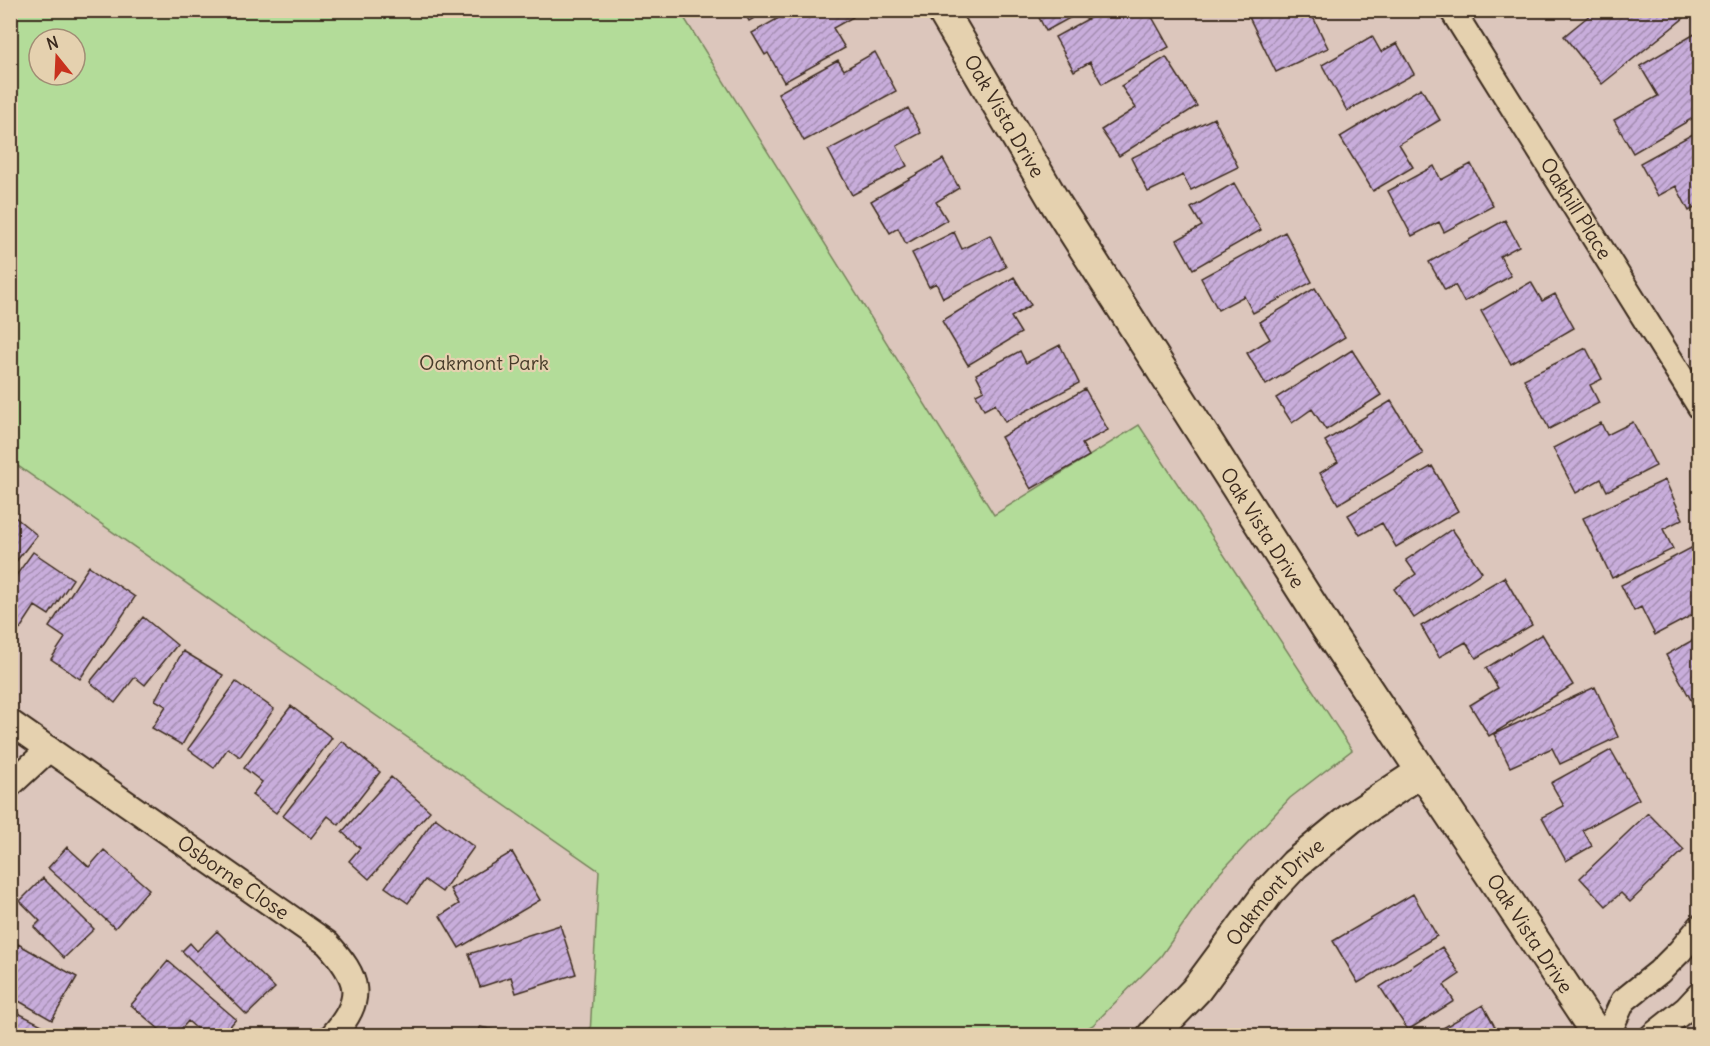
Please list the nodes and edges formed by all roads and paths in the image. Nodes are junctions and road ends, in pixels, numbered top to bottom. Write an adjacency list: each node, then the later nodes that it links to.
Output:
1 (942, 10): 6 (street, Oak Vista Drive)
2 (1452, 10): 3 (street, Oakhill Place)
3 (1700, 407)
4 (10, 722): 5 (street, Osborne Close)
5 (49, 749): 7 (street); 10 (street, Osborne Close)
6 (1421, 772): 11 (street, Oakmont Drive); 12 (street, Oak Vista Drive)
7 (10, 784)
8 (1700, 927): 13 (street)
9 (1700, 994): 14 (street)
10 (332, 1035)
11 (1152, 1035)
12 (1598, 1035)
13 (1607, 1035)
14 (1652, 1035)

